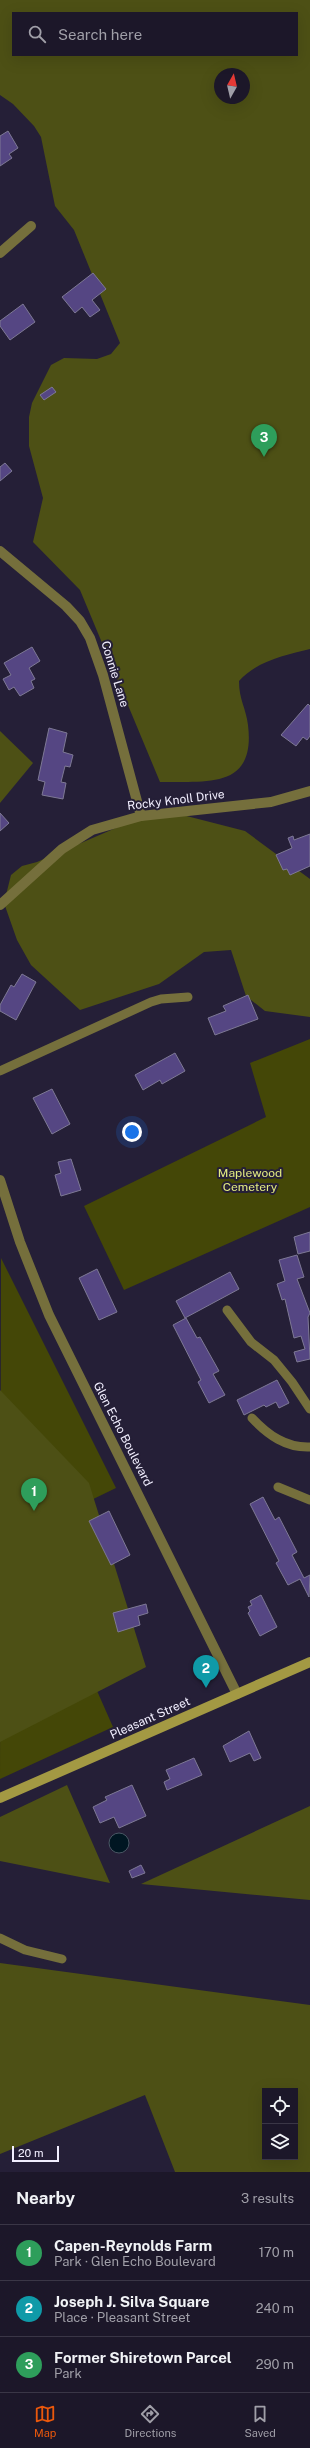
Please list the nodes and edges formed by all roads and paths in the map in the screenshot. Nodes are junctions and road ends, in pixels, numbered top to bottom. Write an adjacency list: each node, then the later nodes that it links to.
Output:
1 (31, 226): 2 (street)
2 (0, 253)
3 (0, 551): 5 (street, Connie Lane)
4 (310, 790): 5 (street, Rocky Knoll Drive)
5 (141, 816): 6 (street, Rocky Knoll Drive)
6 (0, 905)
7 (188, 997): 8 (lane)
8 (0, 1071)
9 (0, 1180): 17 (street, Glen Echo Boulevard)
10 (227, 1310): 11 (lane)
11 (310, 1409)
12 (252, 1418): 13 (lane)
13 (310, 1447)
14 (278, 1487): 15 (lane)
15 (310, 1500)
16 (310, 1662): 17 (main road, Pleasant Street)
17 (236, 1694): 18 (main road, Pleasant Street)
18 (0, 1798)
19 (0, 1938): 20 (lane)
20 (62, 1959)

